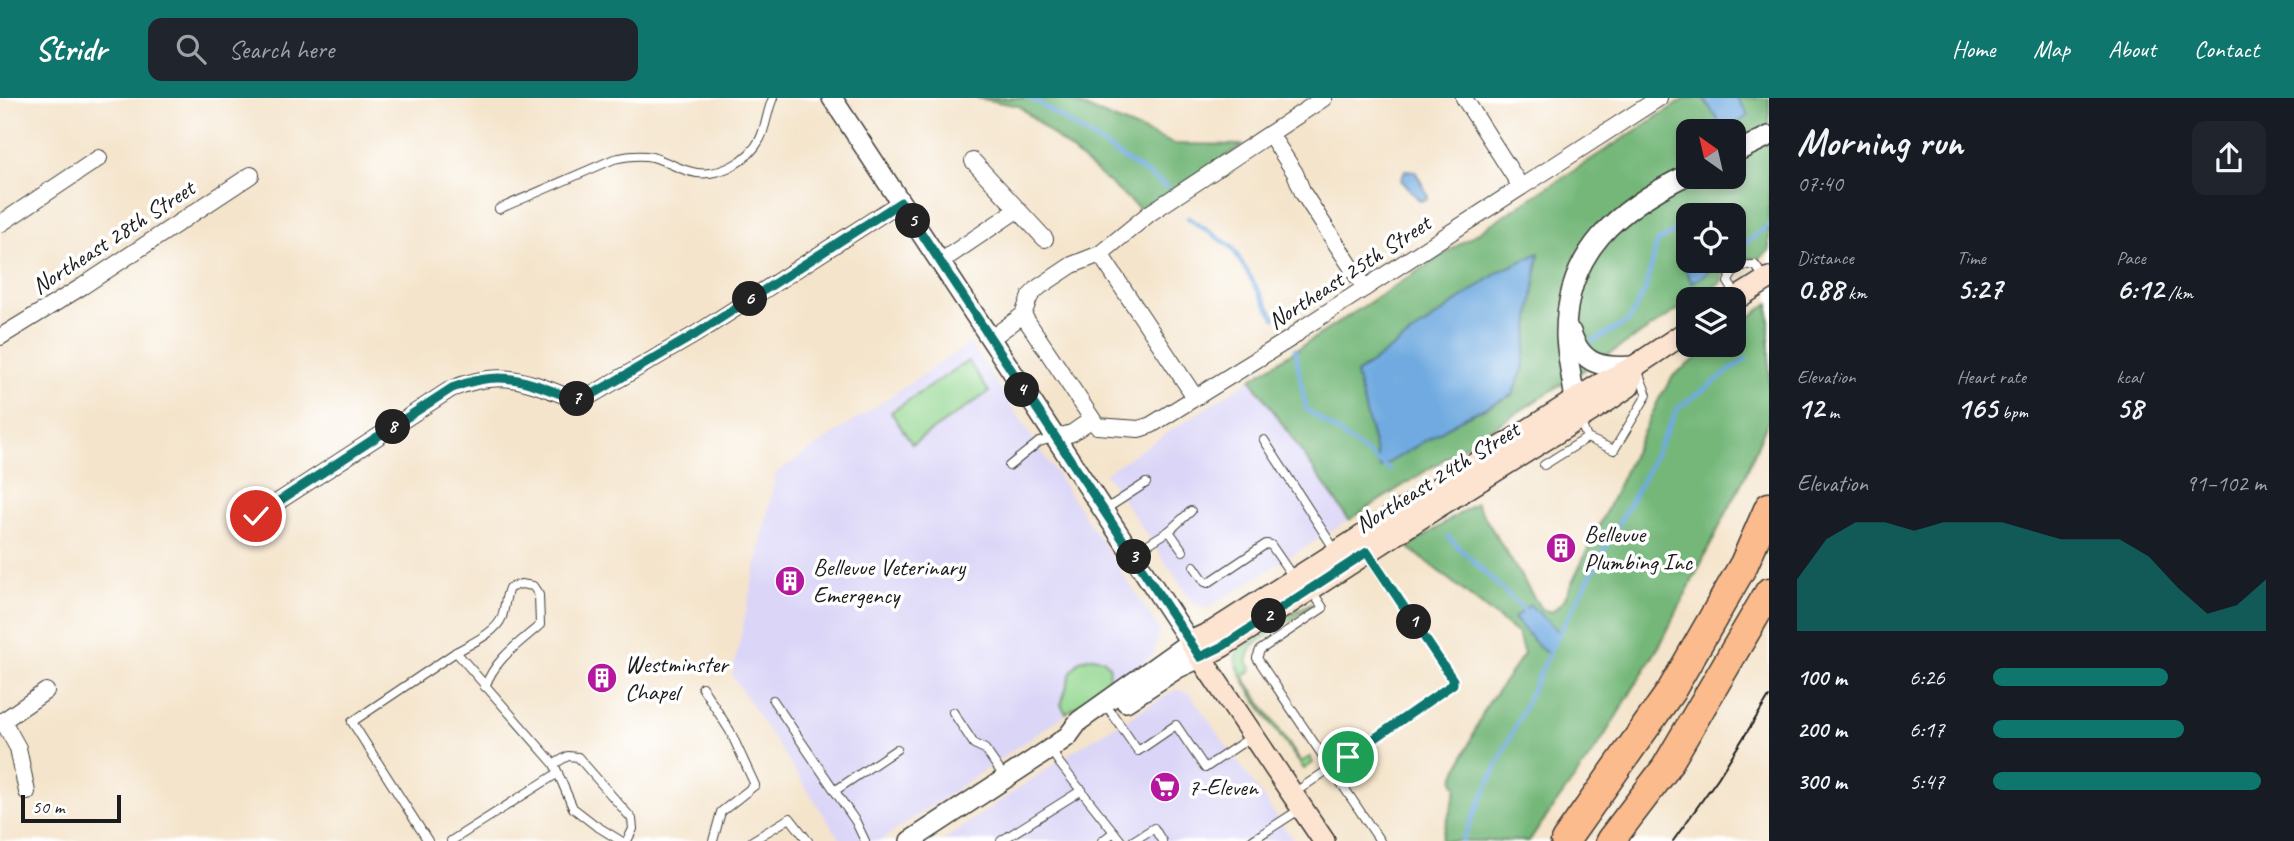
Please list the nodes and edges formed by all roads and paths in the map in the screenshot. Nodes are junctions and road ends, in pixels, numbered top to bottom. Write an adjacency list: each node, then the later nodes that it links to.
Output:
1 (773, 98): 15 (lane)
2 (832, 98): 14 (street)
3 (1324, 98): 6 (street)
4 (1464, 98): 13 (street)
5 (1659, 98): 13 (street, Northeast 25th Street)
6 (1270, 134): 19 (street); 22 (street)
7 (1769, 136): 8 (street)
8 (1746, 147)
9 (99, 158): 17 (street)
10 (973, 161): 16 (street)
11 (251, 175): 26 (street, Northeast 28th Street)
12 (1676, 182): 25 (street)
13 (1521, 187): 22 (street, Northeast 25th Street)
14 (901, 202): 20 (street); 41 (street)
15 (499, 209)
16 (1017, 210): 18 (street); 20 (street)
17 (0, 224)
18 (1045, 239)
19 (1100, 254): 24 (street); 30 (street)
20 (940, 262): 27 (street)
21 (1768, 279): 23 (main road)
22 (1365, 288): 30 (street, Northeast 25th Street)
23 (1746, 293)
24 (1023, 315): 27 (street); 31 (street)
25 (1568, 321): 29 (street); 32 (street)
26 (0, 337)
27 (990, 339): 33 (street)
28 (1676, 339): 29 (main road, Northeast 24th Street)
29 (1635, 366): 32 (main road, Northeast 24th Street); 32 (lane)
30 (1195, 397): 31 (street, Northeast 25th Street)
31 (1092, 419): 33 (street)
32 (1580, 419): 36 (lane); 44 (main road); 45 (main road, Northeast 24th Street)
33 (1055, 438): 35 (lane); 39 (street)
34 (1264, 440): 44 (lane)
35 (1009, 466)
36 (1544, 466)
37 (1146, 483): 39 (lane)
38 (1769, 507): 90 (highway)
39 (1103, 511): 46 (street)
40 (1191, 511): 42 (lane)
41 (256, 516)
42 (1169, 531): 43 (lane); 46 (lane)
43 (1183, 551)
44 (1337, 552): 48 (main road)
45 (1367, 552): 48 (main road, Northeast 24th Street); 64 (lane)
46 (1132, 555): 50 (street)
47 (1194, 566): 48 (lane)
48 (1303, 584): 50 (main road, Northeast 24th Street); 64 (lane)
49 (1769, 593): 91 (highway)
50 (1195, 650): 57 (street); 59 (street, Northeast 24th Street); 60 (main road)
51 (456, 652): 52 (lane); 52 (lane); 73 (lane)
52 (485, 687): 63 (lane)
53 (702, 687): 77 (lane)
54 (46, 691): 58 (street)
55 (774, 700): 67 (lane)
56 (953, 712): 66 (lane)
57 (1111, 712): 59 (street); 60 (lane)
58 (2, 722): 69 (street)
59 (1068, 736): 61 (street, Northeast 24th Street)
60 (1252, 736): 70 (main road)
61 (1050, 748): 66 (street, Northeast 24th Street); 68 (lane)
62 (897, 749): 67 (lane)
63 (554, 764): 65 (lane); 76 (lane)
64 (1331, 768): 70 (lane); 89 (lane)
65 (558, 774): 74 (lane); 75 (lane)
66 (1005, 778): 81 (street, Northeast 24th Street)
67 (836, 790): 80 (lane)
68 (1082, 790): 71 (lane); 82 (lane)
69 (27, 792)
70 (1297, 801): 72 (lane); 88 (main road)
71 (1114, 832): 83 (lane); 84 (lane)
72 (1264, 838): 87 (lane)
73 (428, 841)
74 (451, 841)
75 (621, 841)
76 (627, 841)
77 (713, 841)
78 (752, 841): 79 (lane)
79 (807, 841)
80 (865, 841)
81 (910, 841)
82 (1001, 841)
83 (1102, 841)
84 (1121, 841)
85 (1133, 841): 86 (lane)
86 (1162, 841)
87 (1251, 841)
88 (1324, 841)
89 (1380, 841)
90 (1565, 841)
91 (1610, 841)

